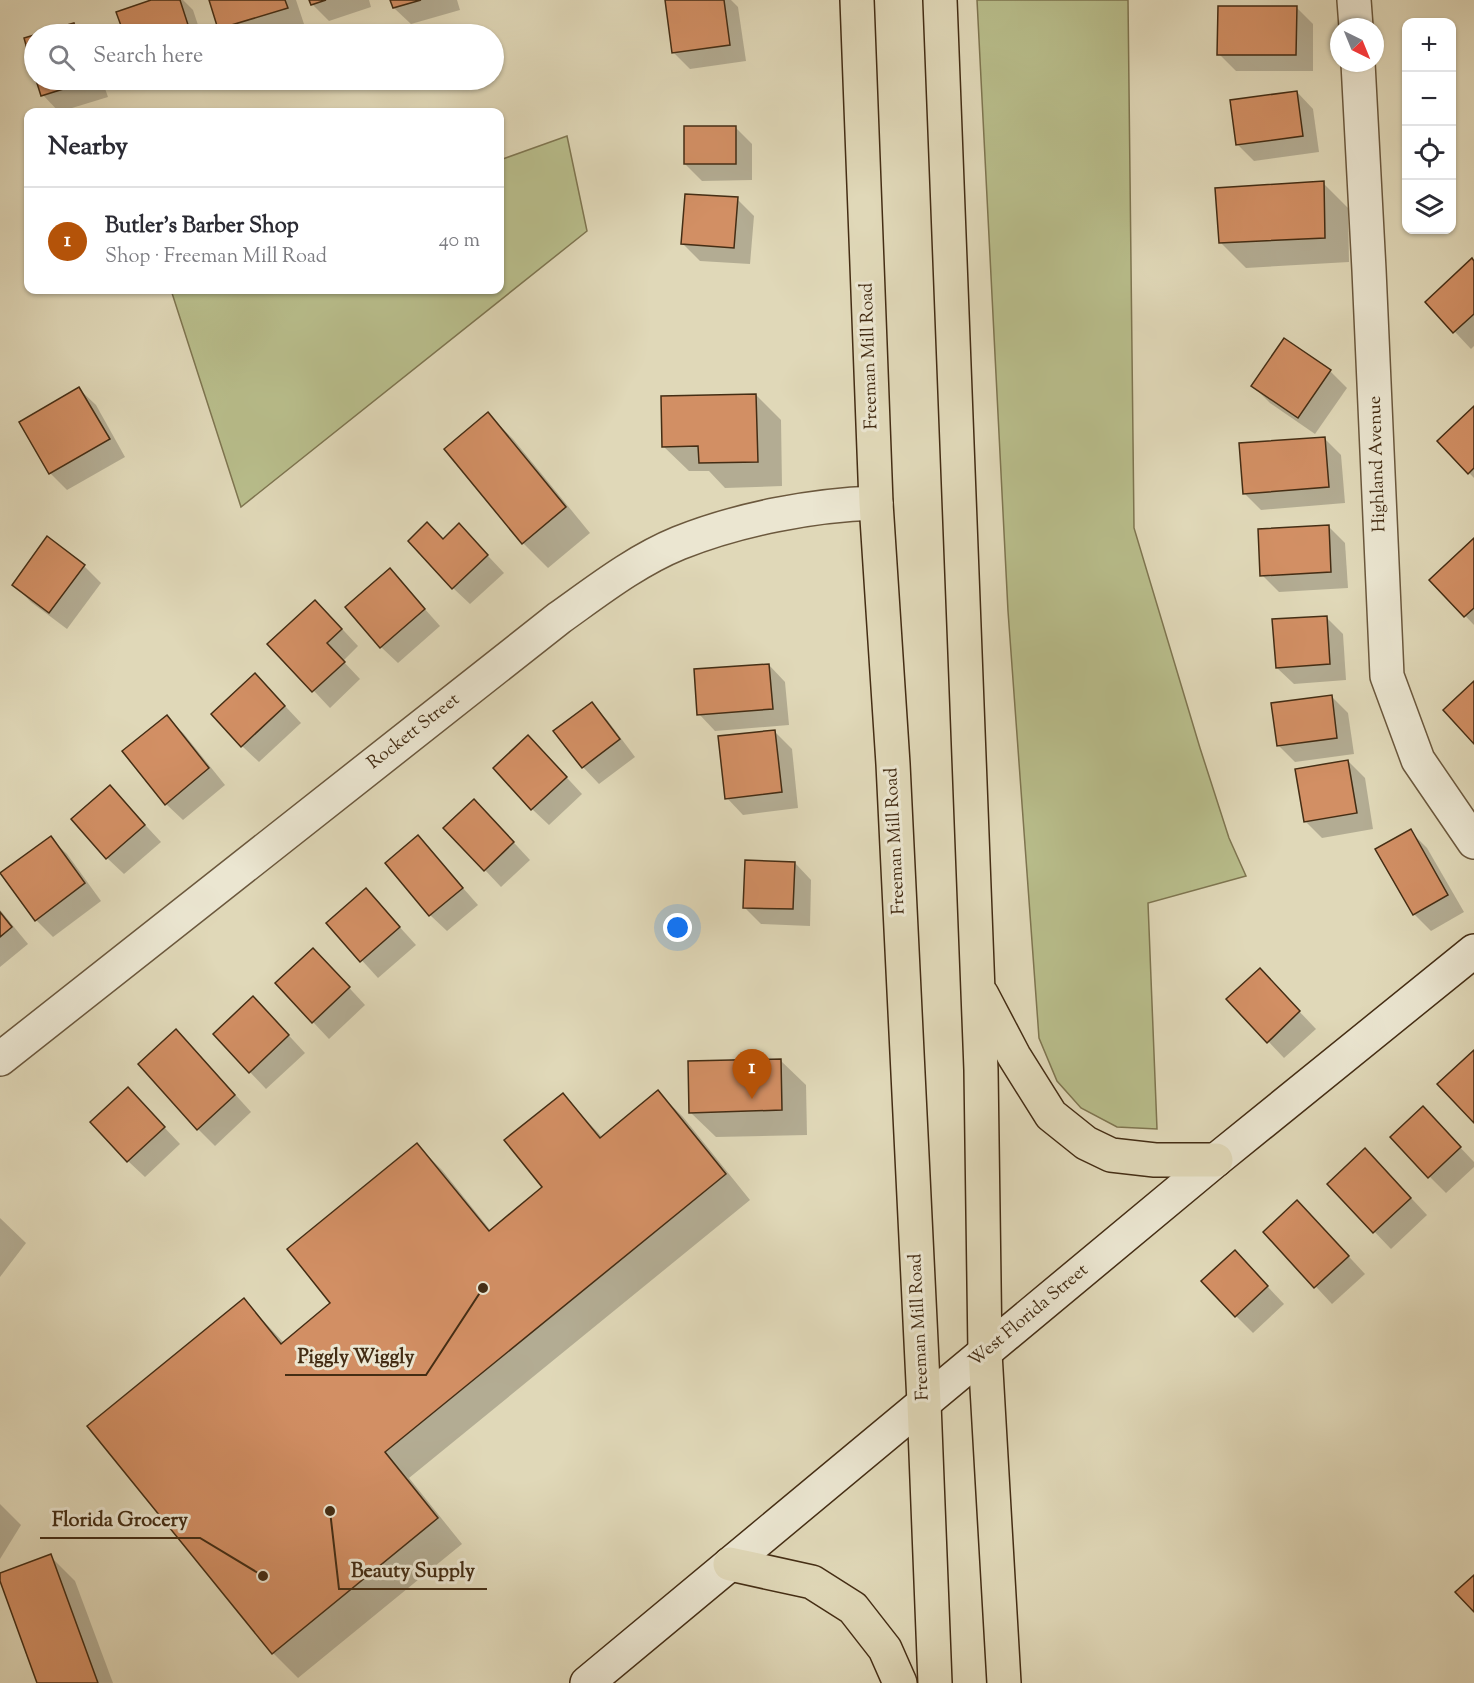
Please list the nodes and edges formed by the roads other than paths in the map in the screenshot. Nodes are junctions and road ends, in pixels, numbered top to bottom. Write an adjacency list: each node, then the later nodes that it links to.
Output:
1 (856, 0): 6 (main road, Freeman Mill Road)
2 (940, 0): 9 (main road)
3 (1354, 0): 4 (street)
4 (1355, 18)
5 (1358, 72): 7 (street, Highland Avenue)
6 (876, 503): 10 (street, Rockett Street); 13 (main road, Freeman Mill Road)
7 (1474, 842)
8 (1474, 951): 11 (street, West Florida Street)
9 (978, 988): 11 (main road); 12 (main road)
10 (0, 1059)
11 (1216, 1160): 12 (street, West Florida Street)
12 (985, 1353): 13 (street, West Florida Street); 18 (main road)
13 (924, 1403): 14 (street, West Florida Street); 17 (main road, Freeman Mill Road)
14 (729, 1564): 15 (street, West Florida Street); 16 (main road)
15 (587, 1683)
16 (900, 1683)
17 (934, 1683)
18 (1004, 1683)

